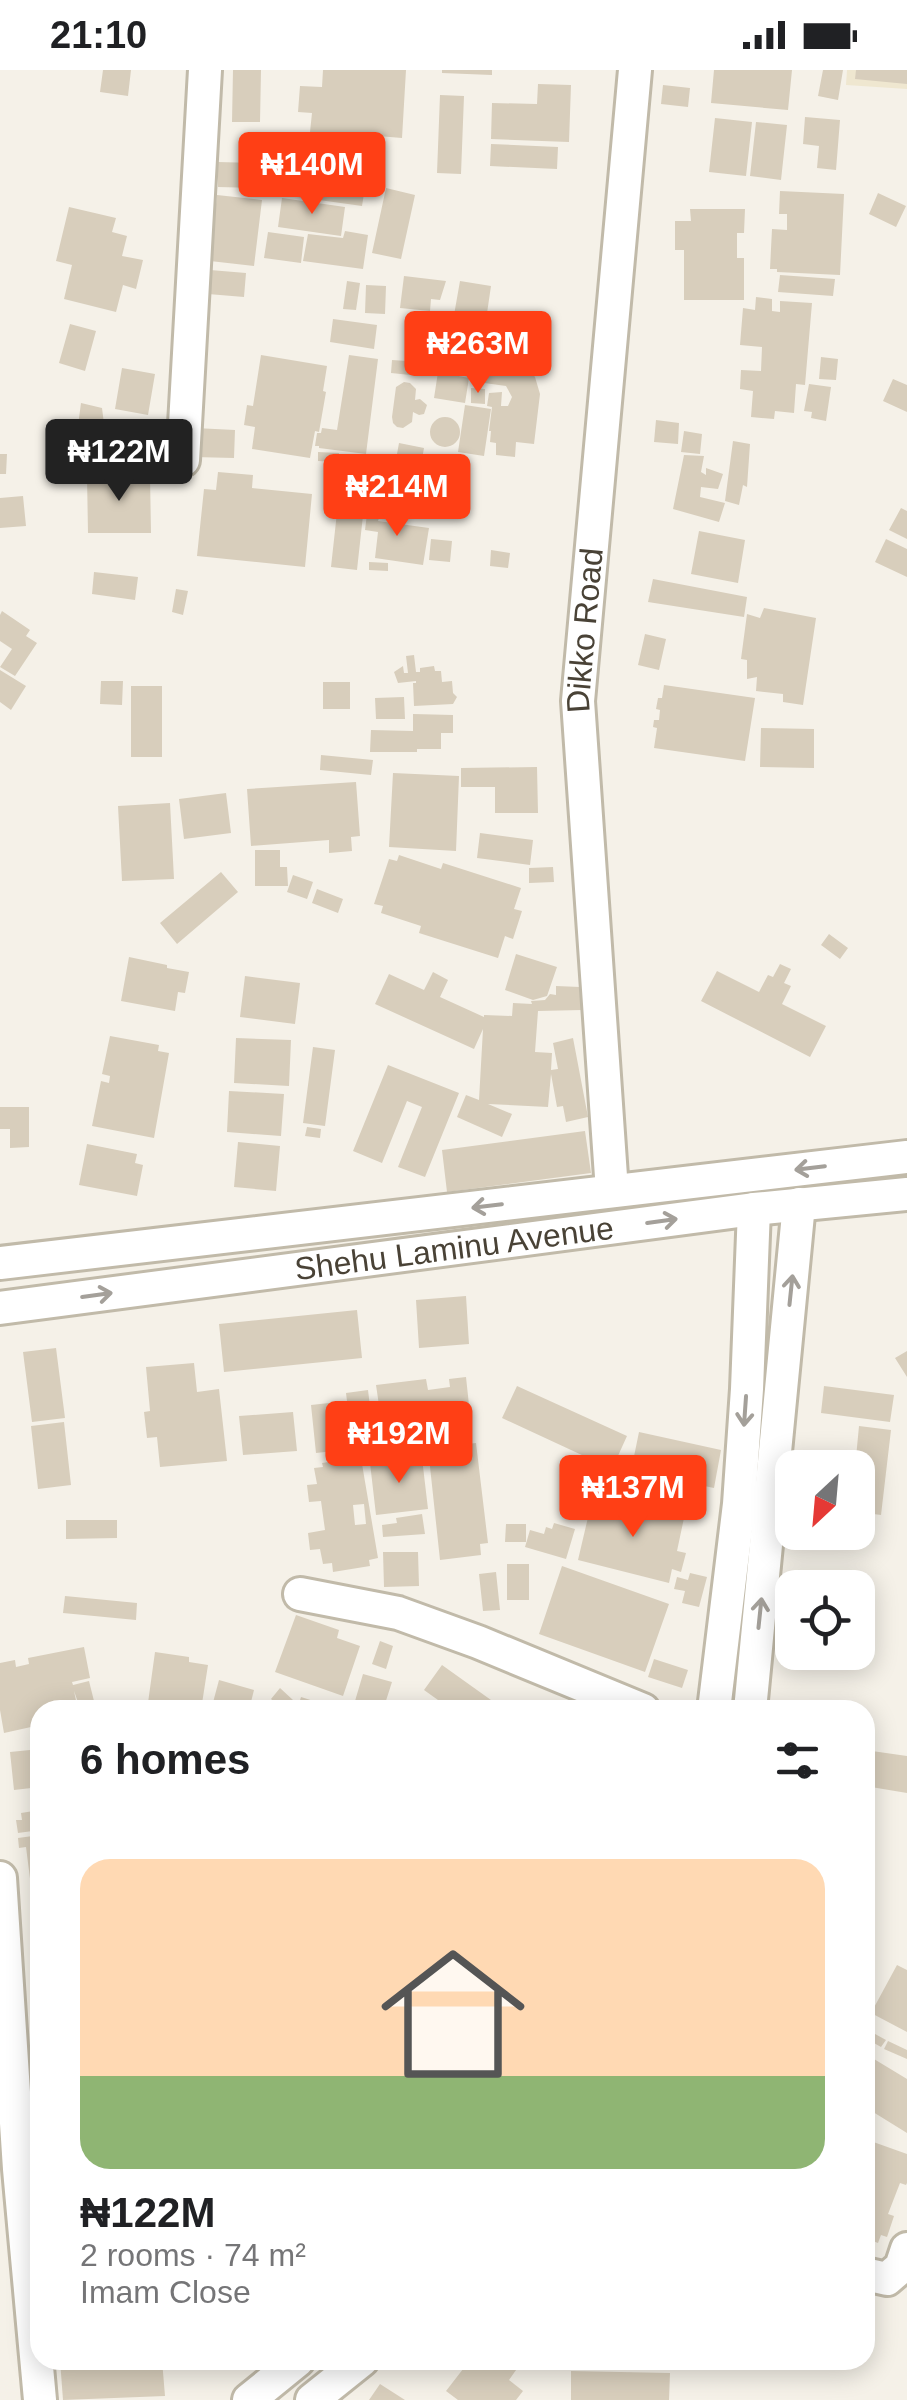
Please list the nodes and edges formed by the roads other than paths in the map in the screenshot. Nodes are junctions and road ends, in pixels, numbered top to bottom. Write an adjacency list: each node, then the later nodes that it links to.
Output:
1 (206, 70): 3 (street)
2 (635, 70): 5 (street, Dikko Road)
3 (183, 460)
4 (907, 1157): 5 (street, Shehu Laminu Avenue, one-way to 5)
5 (612, 1192): 9 (street, Shehu Laminu Avenue, one-way to 9)
6 (907, 1194): 7 (street, Shehu Laminu Avenue)
7 (800, 1204): 8 (street, Shehu Laminu Avenue); 14 (street, one-way to 7)
8 (754, 1209): 10 (street, Shehu Laminu Avenue, one-way to 8); 13 (street, one-way to 13)
9 (0, 1263)
10 (0, 1308)
11 (300, 1594): 12 (street)
12 (620, 1700)
13 (715, 1700)
14 (751, 1700)
15 (0, 1878): 16 (street)
16 (9, 2165): 19 (street)
17 (907, 2249): 18 (street)
18 (875, 2276)
19 (30, 2324)
20 (36, 2370): 23 (street)
21 (286, 2370): 24 (street)
22 (350, 2370): 25 (street)
23 (40, 2400)
24 (249, 2400)
25 (312, 2400)

